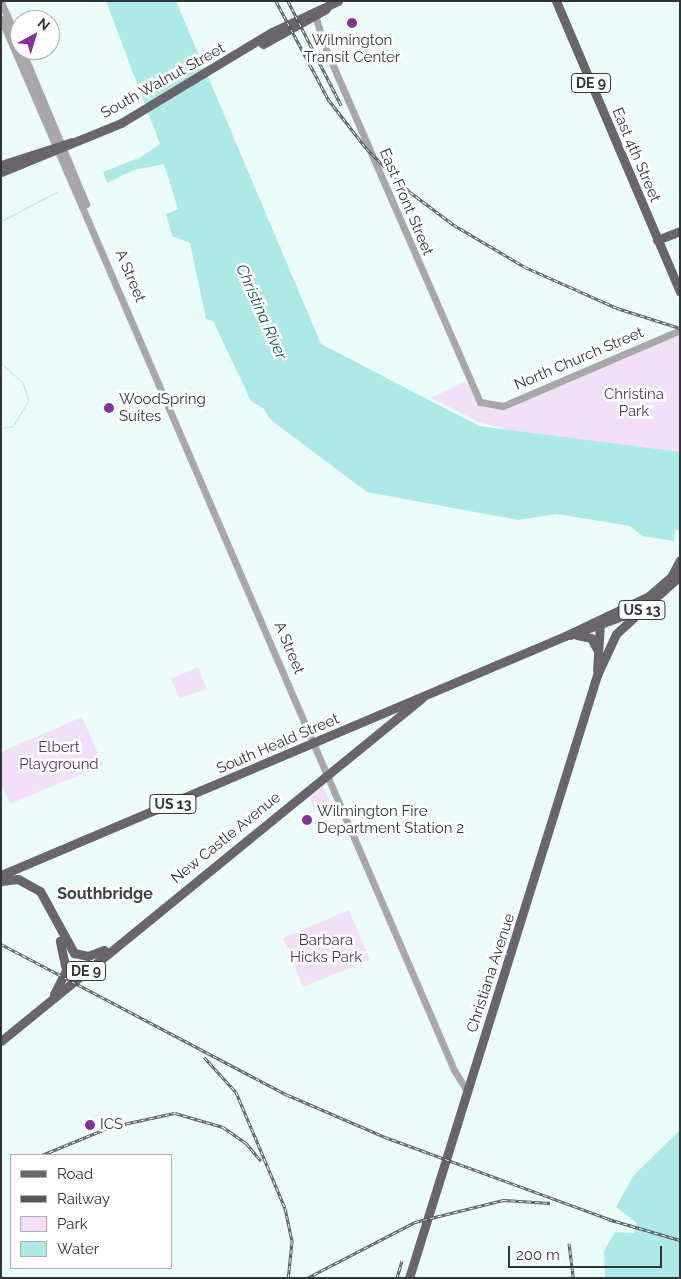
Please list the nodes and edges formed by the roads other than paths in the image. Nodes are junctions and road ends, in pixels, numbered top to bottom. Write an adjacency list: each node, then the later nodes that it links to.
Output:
1 (556, 1): 12 (main road, East 4th Street / DE 9)
2 (1, 2): 6 (street)
3 (338, 2): 4 (main road, South Walnut Street)
4 (313, 10): 8 (main road, South Walnut Street); 15 (street, East Front Street)
5 (1, 19): 8 (street, A Street)
6 (10, 22)
7 (26, 60): 8 (street, A Street)
8 (60, 147): 9 (main road, South Walnut Street); 10 (main road, South Walnut Street); 26 (street, A Street)
9 (1, 165)
10 (1, 172)
11 (680, 231): 12 (main road)
12 (657, 240): 13 (main road, East 4th Street)
13 (680, 292)
14 (680, 330): 15 (street, North Church Street)
15 (488, 406)
16 (680, 560): 17 (main road, South Heald Street / US 13)
17 (676, 578): 18 (main road, South Heald Street / US 13); 19 (main road, South Heald Street / US 13)
18 (644, 608): 19 (main road, South Heald Street / US 13); 22 (main road)
19 (602, 623): 20 (main road, South Heald Street / US 13); 21 (main road, Christiana Avenue); 22 (main road, Christiana Avenue)
20 (565, 636): 21 (main road); 24 (main road, South Heald Street / US 13)
21 (599, 654): 23 (main road, Christiana Avenue)
22 (604, 664): 23 (main road, Christiana Avenue)
23 (598, 675): 35 (main road, Christiana Avenue)
24 (424, 697): 25 (main road, South Heald Street / US 13); 27 (main road, New Castle Avenue / US 13)
25 (362, 722): 26 (main road, South Heald Street / US 13); 27 (main road)
26 (314, 743): 28 (street, A Street); 29 (main road, South Heald Street / US 13)
27 (366, 743): 28 (main road, New Castle Avenue / US 13)
28 (328, 774): 32 (main road, New Castle Avenue / US 13); 35 (street, A Street)
29 (1, 875)
30 (1, 881): 31 (main road, US 13)
31 (54, 921): 32 (main road, US 13); 33 (main road)
32 (119, 941): 33 (main road, New Castle Avenue / DE 9)
33 (51, 998): 34 (main road, New Castle Avenue / DE 9)
34 (1, 1041)
35 (468, 1092): 36 (main road, Christiana Avenue)
36 (409, 1278)

